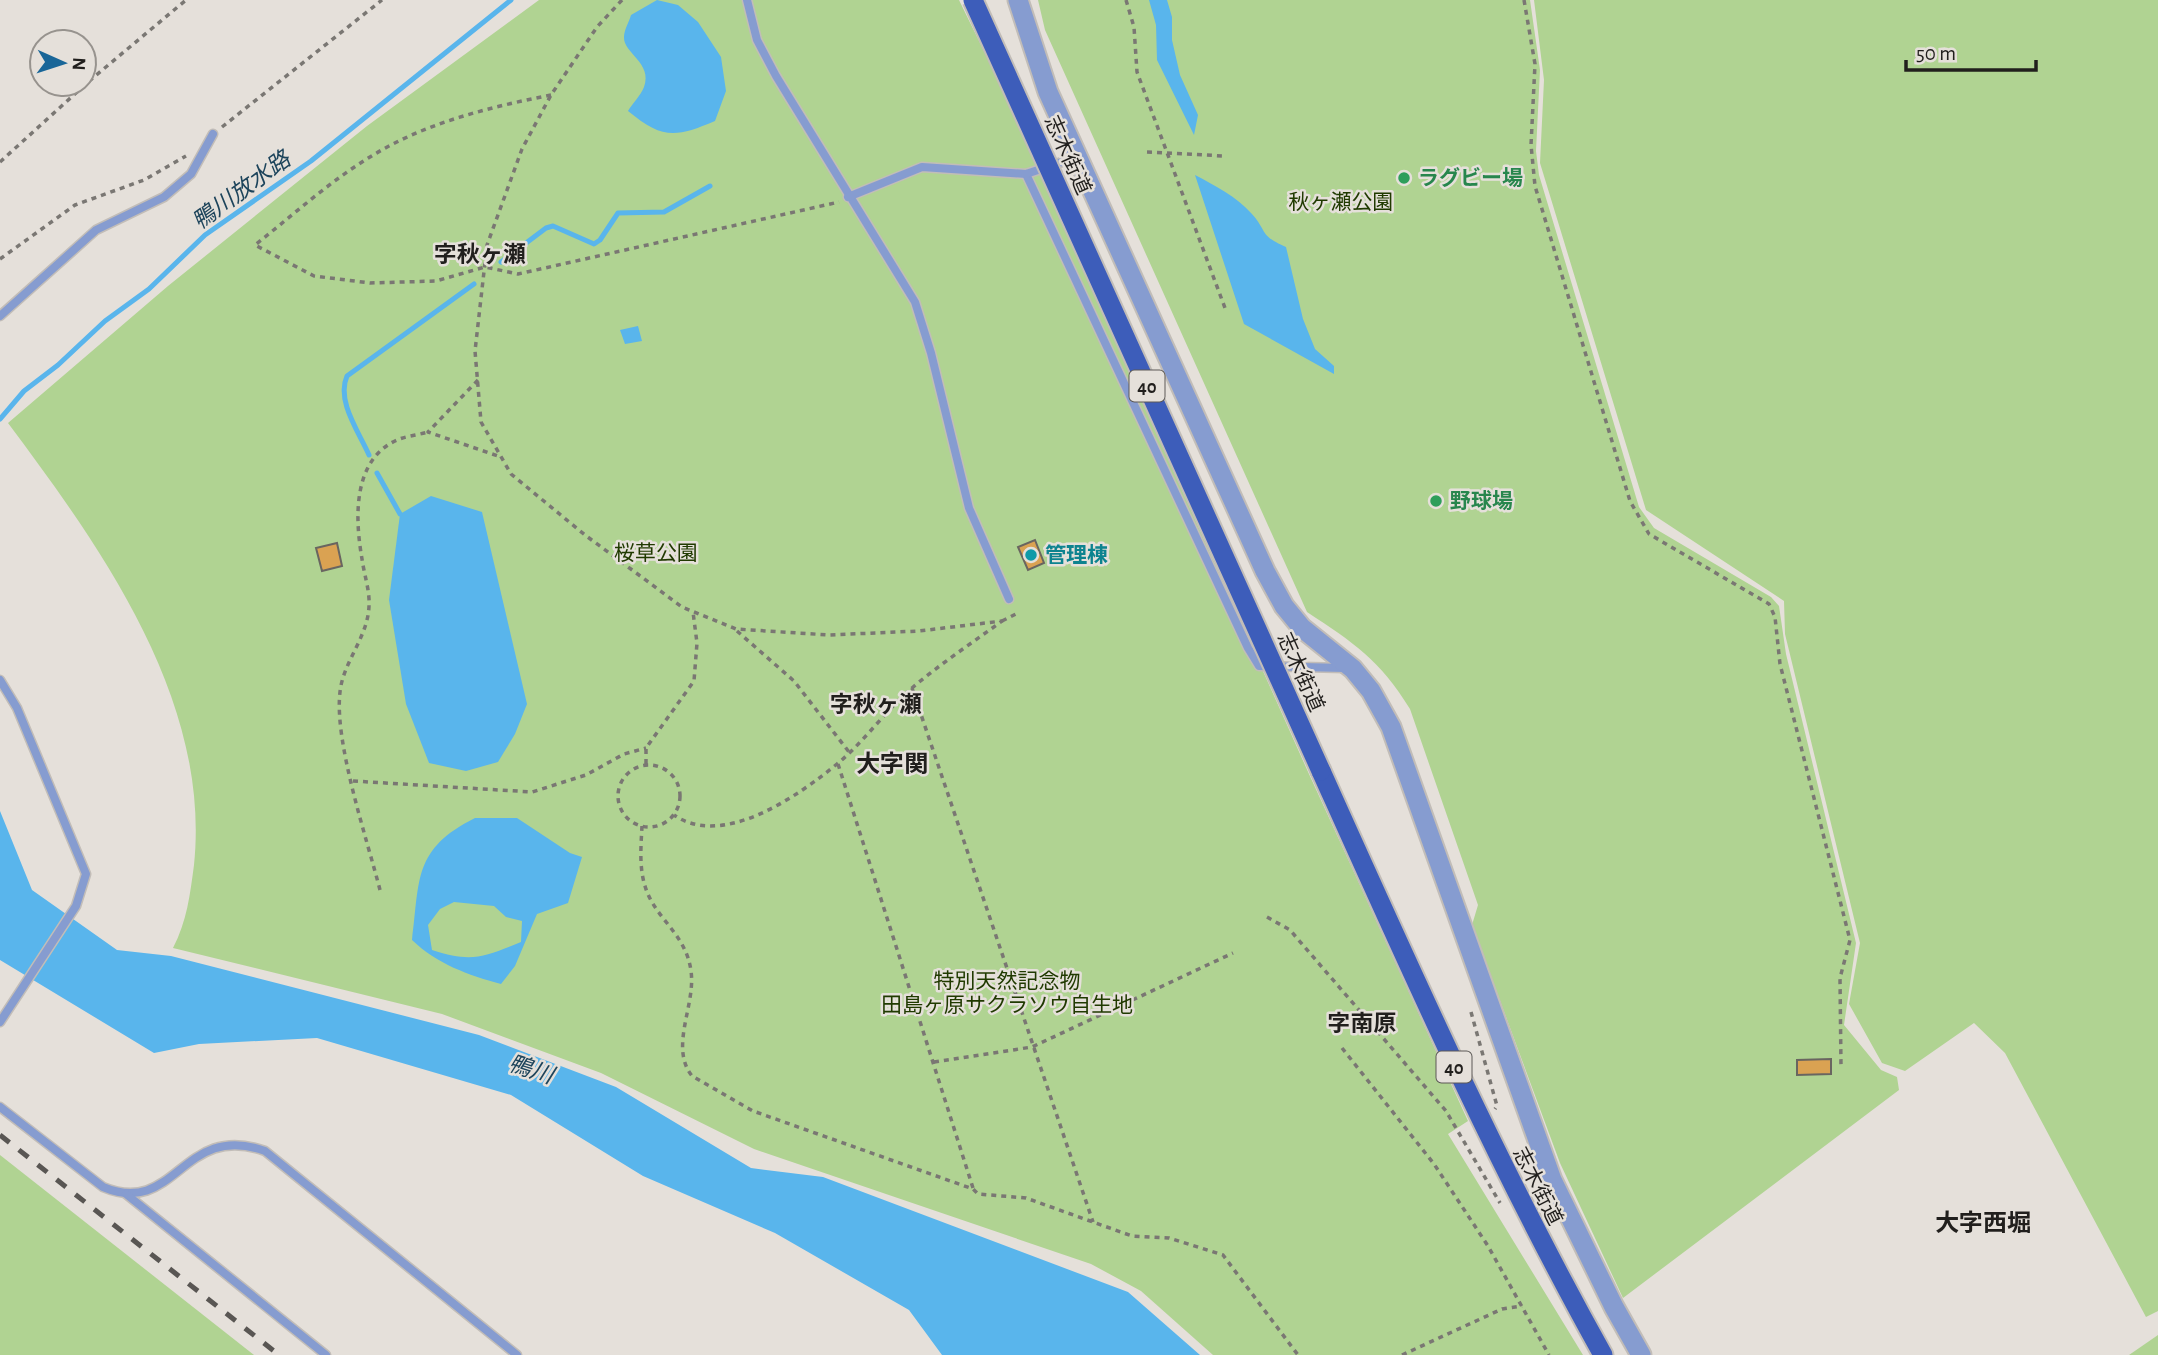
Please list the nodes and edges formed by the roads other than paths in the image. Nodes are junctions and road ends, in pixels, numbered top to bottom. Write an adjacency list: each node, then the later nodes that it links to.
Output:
1 (747, 0): 7 (lane)
2 (973, 0): 17 (main road, 志木街道 / 40, bridge)
3 (1018, 0): 5 (street)
4 (213, 134): 8 (lane)
5 (1077, 157): 6 (lane); 10 (street)
6 (1026, 174): 7 (lane); 10 (lane)
7 (848, 198): 9 (lane)
8 (0, 316)
9 (1009, 598)
10 (1353, 669): 18 (street)
11 (0, 680): 12 (lane)
12 (0, 1021)
13 (0, 1107): 14 (lane)
14 (126, 1194): 15 (lane); 16 (lane)
15 (326, 1355)
16 (517, 1355)
17 (1604, 1355)
18 (1641, 1355)

